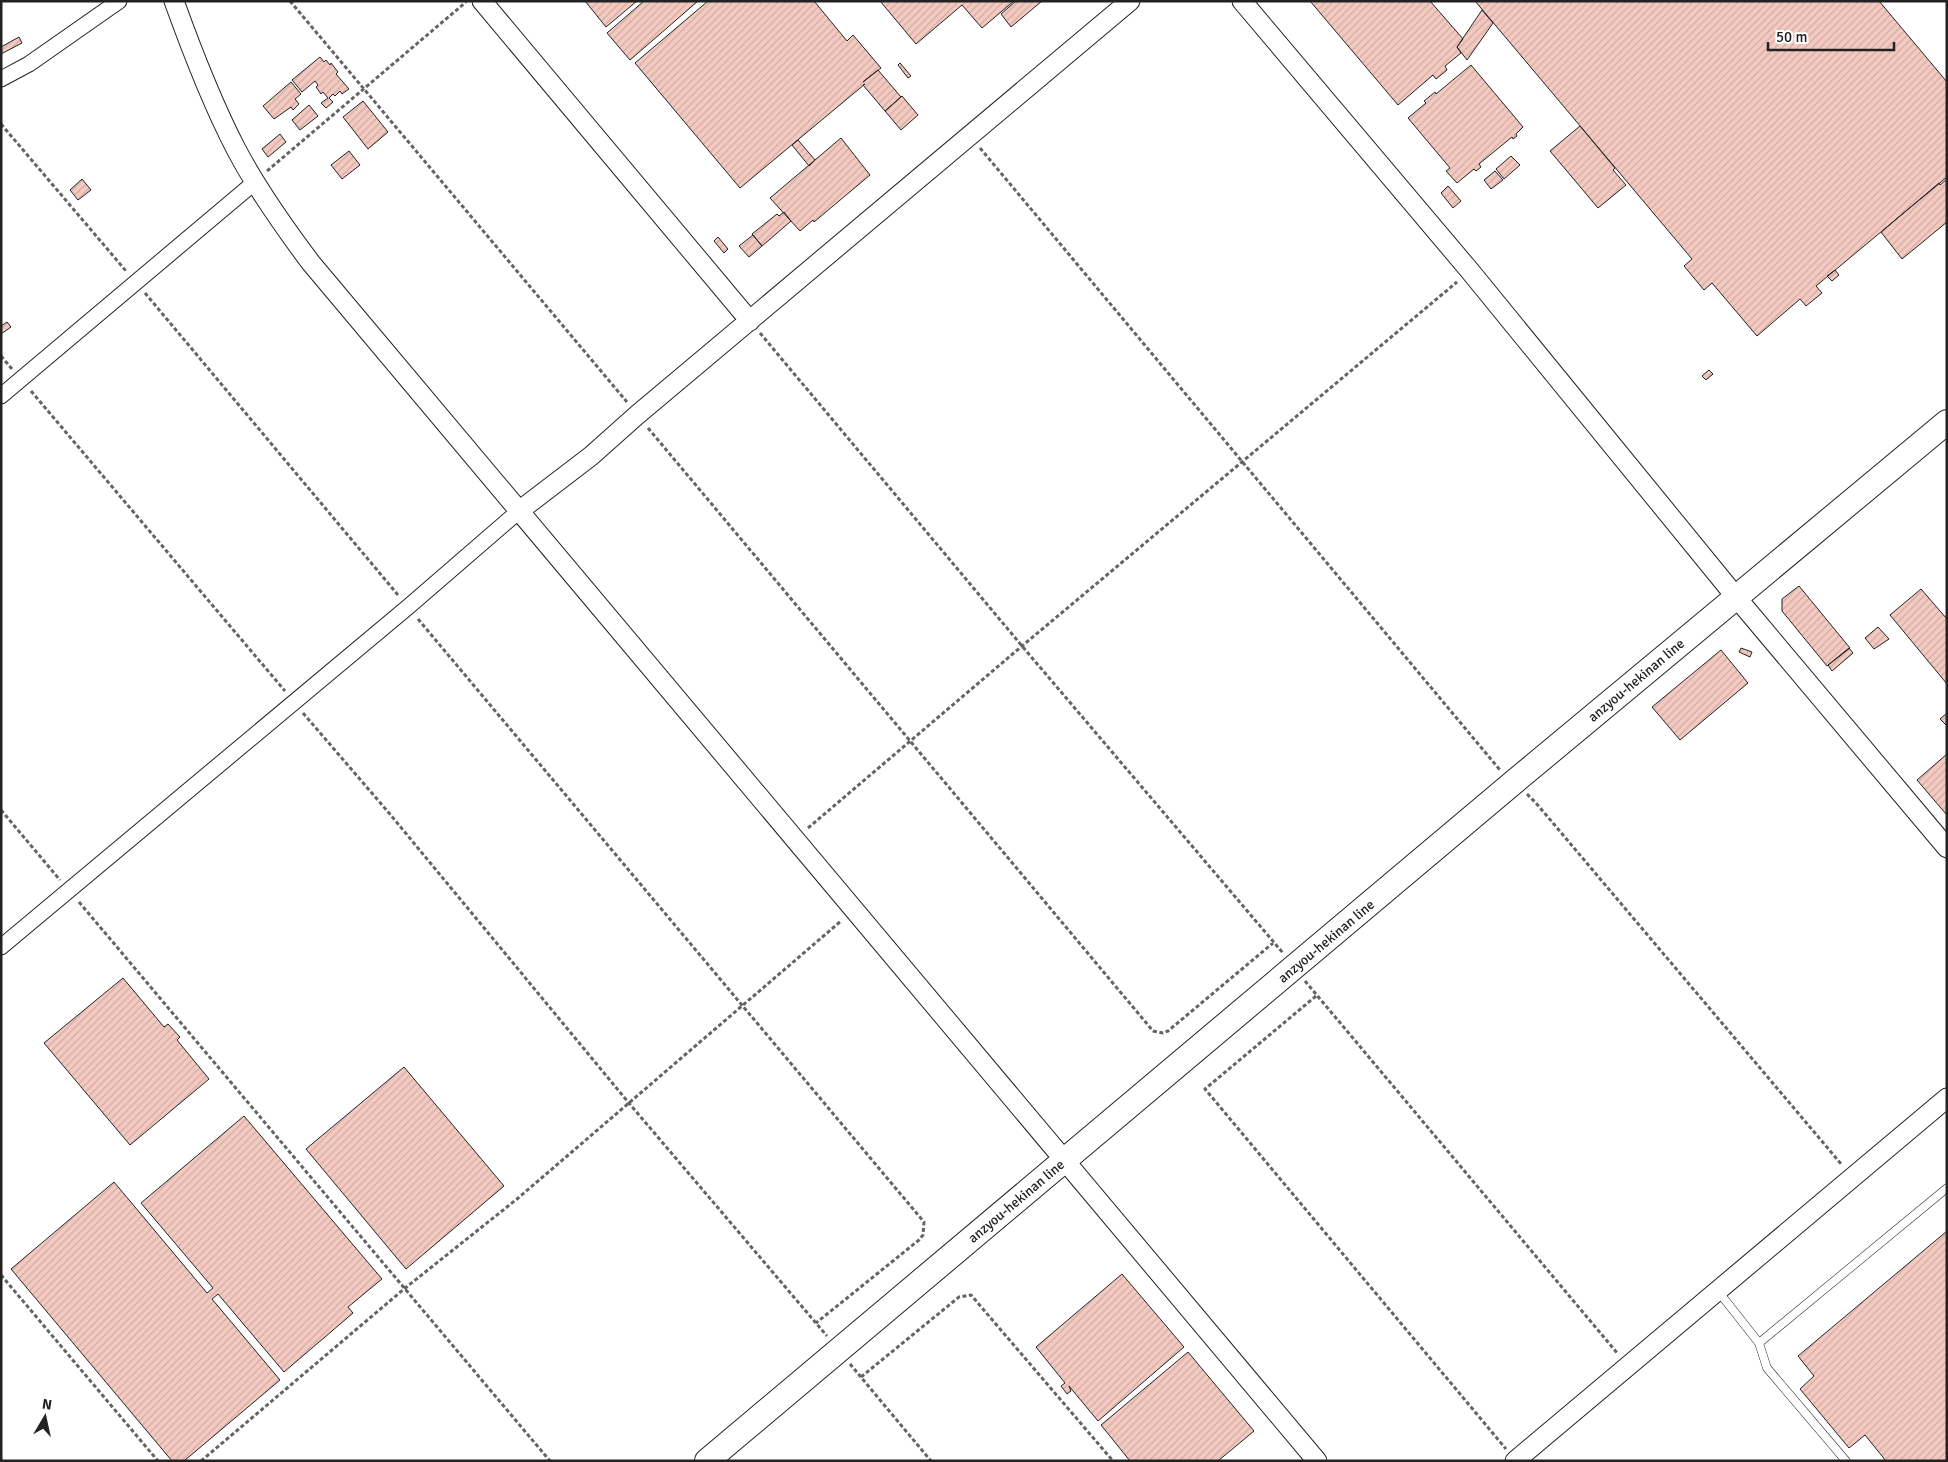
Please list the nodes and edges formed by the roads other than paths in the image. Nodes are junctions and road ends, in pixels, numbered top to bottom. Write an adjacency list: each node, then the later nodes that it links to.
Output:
1 (119, 1): 6 (street)
2 (174, 1): 7 (street)
3 (482, 1): 8 (street)
4 (1130, 1): 8 (street)
5 (1242, 1): 12 (street)
6 (1, 79)
7 (255, 182): 9 (street); 11 (street)
8 (750, 321): 11 (street)
9 (1, 396)
10 (1947, 422): 12 (main road, anzyou-hekinan line)
11 (519, 511): 14 (street); 16 (street)
12 (1736, 597): 13 (street); 16 (main road, anzyou-hekinan line)
13 (1947, 848)
14 (1, 947)
15 (1947, 1098): 18 (street)
16 (1064, 1160): 20 (main road, anzyou-hekinan line); 21 (street)
17 (1947, 1188): 19 (lane)
18 (1718, 1291): 19 (lane); 22 (street)
19 (1759, 1343): 23 (lane)
20 (706, 1461)
21 (1318, 1461)
22 (1515, 1461)
23 (1846, 1461)

